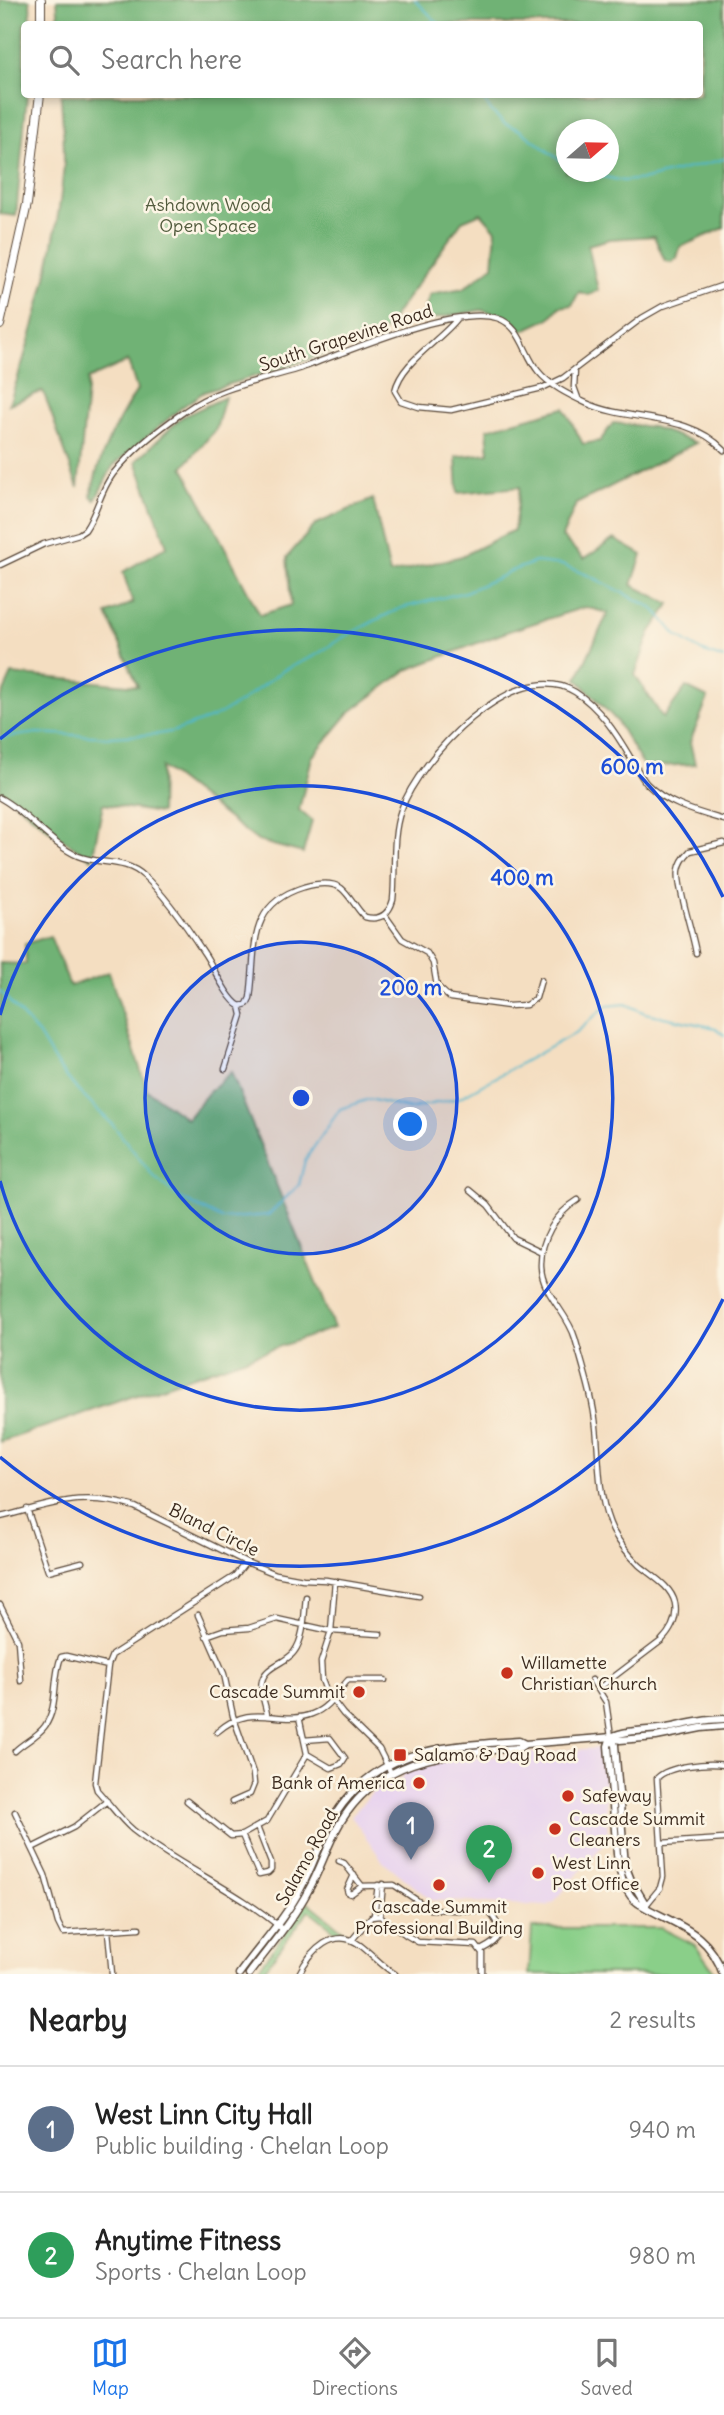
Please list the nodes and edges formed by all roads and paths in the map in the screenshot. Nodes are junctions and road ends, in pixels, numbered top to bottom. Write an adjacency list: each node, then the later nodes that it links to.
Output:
1 (41, 0): 2 (highway)
2 (41, 21)
3 (40, 98): 6 (highway)
4 (724, 285): 7 (street)
5 (458, 318): 8 (street, South Grapevine Road); 8 (street); 11 (street, South Grapevine Road)
6 (0, 325)
7 (575, 369): 8 (street); 9 (street)
8 (552, 384): 9 (street, South Grapevine Road)
9 (578, 398): 10 (street, South Grapevine Road)
10 (724, 450)
11 (0, 565)
12 (0, 798): 18 (street)
13 (724, 820): 15 (street)
14 (724, 844): 16 (street)
15 (385, 915): 17 (street); 18 (street)
16 (696, 953)
17 (541, 981)
18 (240, 1006): 19 (street)
19 (225, 1069)
20 (470, 1190): 22 (street)
21 (578, 1200): 22 (street)
22 (542, 1252): 40 (street)
23 (27, 1509): 24 (street, Bland Circle); 25 (street); 26 (street, Bland Circle)
24 (0, 1517)
25 (82, 1562)
26 (246, 1562): 27 (street, Bland Circle); 36 (street)
27 (335, 1581): 28 (street, Bland Circle); 33 (street)
28 (419, 1596)
29 (306, 1597): 32 (street)
30 (0, 1605): 39 (street)
31 (198, 1615): 35 (street)
32 (303, 1625): 33 (street); 35 (street); 42 (street)
33 (331, 1630): 34 (street); 41 (street)
34 (380, 1634)
35 (206, 1636): 45 (street)
36 (108, 1666): 50 (street); 54 (street)
37 (385, 1680): 41 (street)
38 (592, 1680): 40 (street)
39 (21, 1681)
40 (599, 1688): 48 (street)
41 (331, 1700): 43 (street); 53 (street)
42 (267, 1715): 43 (street); 45 (street)
43 (299, 1717): 49 (street)
44 (724, 1719): 48 (main road, Salamo Road)
45 (234, 1720): 47 (street); 56 (street)
46 (724, 1726): 48 (main road, Salamo Road)
47 (217, 1732)
48 (611, 1737): 53 (main road, Salamo Road); 67 (main road)
49 (304, 1741): 51 (street); 51 (street)
50 (15, 1751)
51 (307, 1754): 58 (street)
52 (724, 1765): 61 (street)
53 (390, 1770): 70 (main road, Salamo Road)
54 (107, 1801): 62 (street); 70 (street)
55 (187, 1801): 59 (street)
56 (232, 1802)
57 (15, 1812): 62 (street)
58 (257, 1827): 59 (street); 59 (street)
59 (242, 1835)
60 (724, 1839): 61 (street)
61 (661, 1843): 67 (street)
62 (32, 1847): 72 (street)
63 (339, 1861): 64 (street)
64 (354, 1875): 66 (street); 66 (street)
65 (380, 1884): 66 (street); 68 (street); 69 (street); 74 (street)
66 (362, 1886)
67 (646, 1905): 81 (main road)
68 (374, 1916): 69 (street); 73 (street)
69 (380, 1916): 74 (street)
70 (279, 1927): 76 (main road, Salamo Road); 77 (main road, Salamo Road)
71 (139, 1928): 72 (street)
72 (108, 1931): 75 (street)
73 (352, 1940): 78 (street); 79 (street)
74 (481, 1950): 80 (street)
75 (112, 1974)
76 (239, 1974)
77 (248, 1974)
78 (299, 1974)
79 (395, 1974)
80 (482, 1974)
81 (723, 1974)

